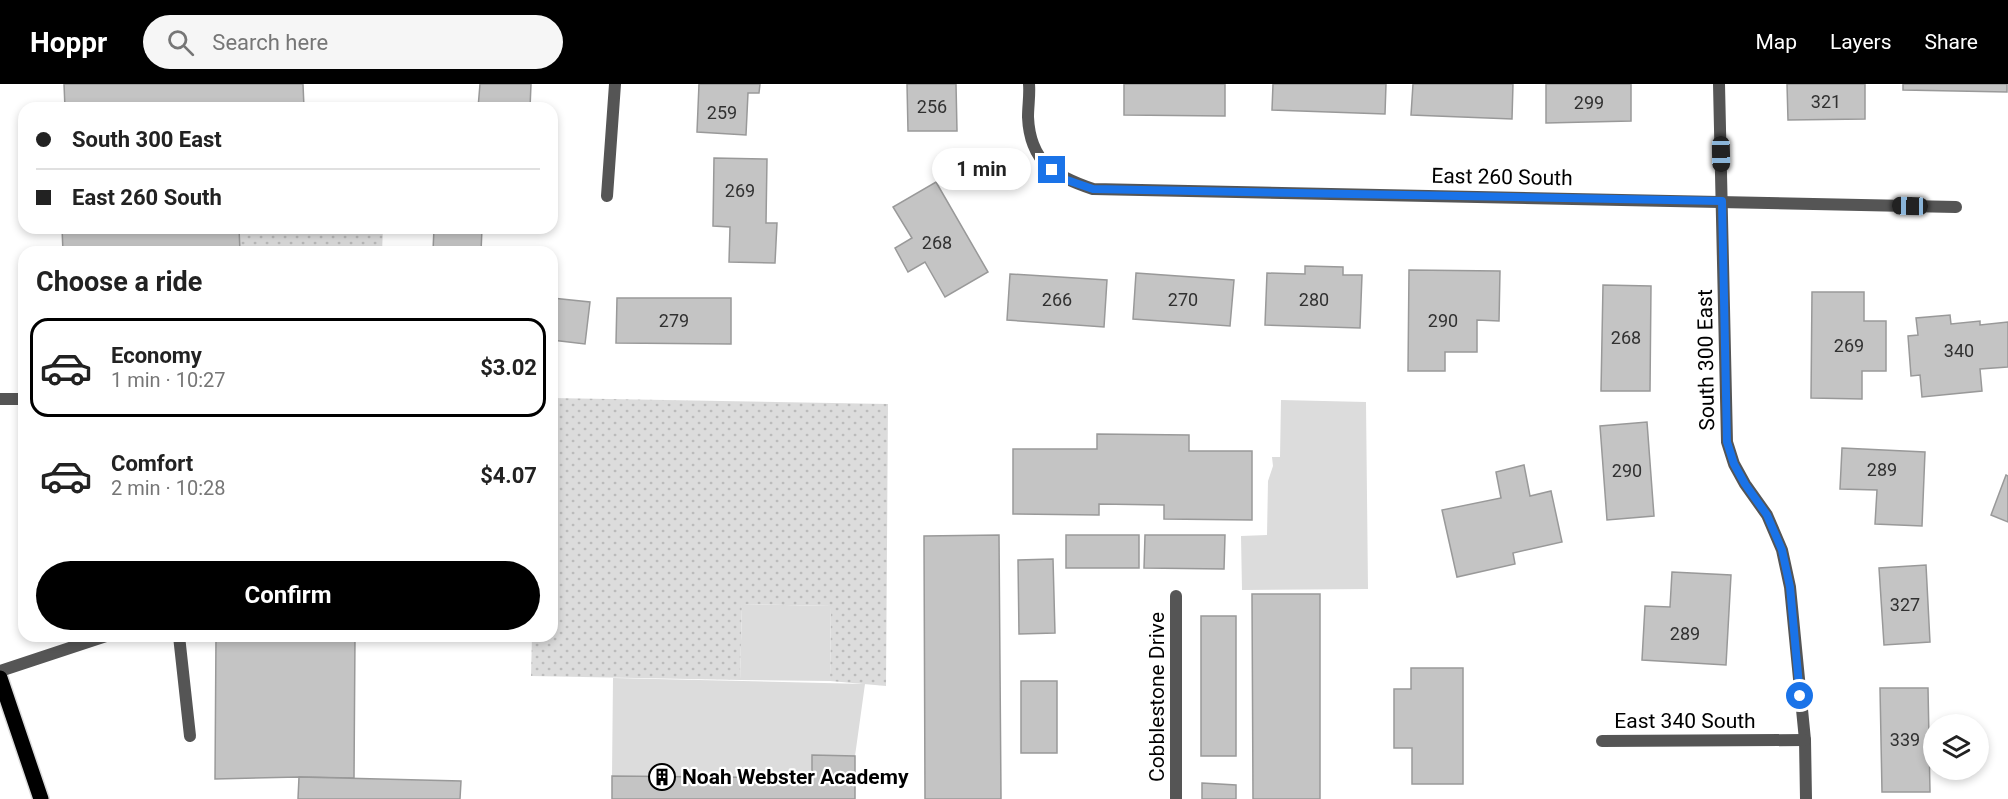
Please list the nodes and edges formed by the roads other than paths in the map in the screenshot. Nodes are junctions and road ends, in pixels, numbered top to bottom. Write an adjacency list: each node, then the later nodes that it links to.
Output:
1 (615, 84): 4 (street)
2 (1029, 84): 5 (street, East 260 South)
3 (1719, 84): 5 (street, South 300 East)
4 (608, 196)
5 (1722, 201): 6 (street, East 260 South); 15 (street, South 300 East)
6 (1956, 207)
7 (0, 399): 8 (street)
8 (18, 399)
9 (1176, 596): 18 (street, Cobblestone Drive)
10 (88, 642): 12 (street)
11 (180, 642): 14 (street)
12 (0, 671)
13 (0, 678): 17 (main road)
14 (190, 736)
15 (1804, 740): 16 (street, East 340 South); 19 (street, South 300 East)
16 (1602, 741)
17 (41, 799)
18 (1176, 799)
19 (1806, 799)

